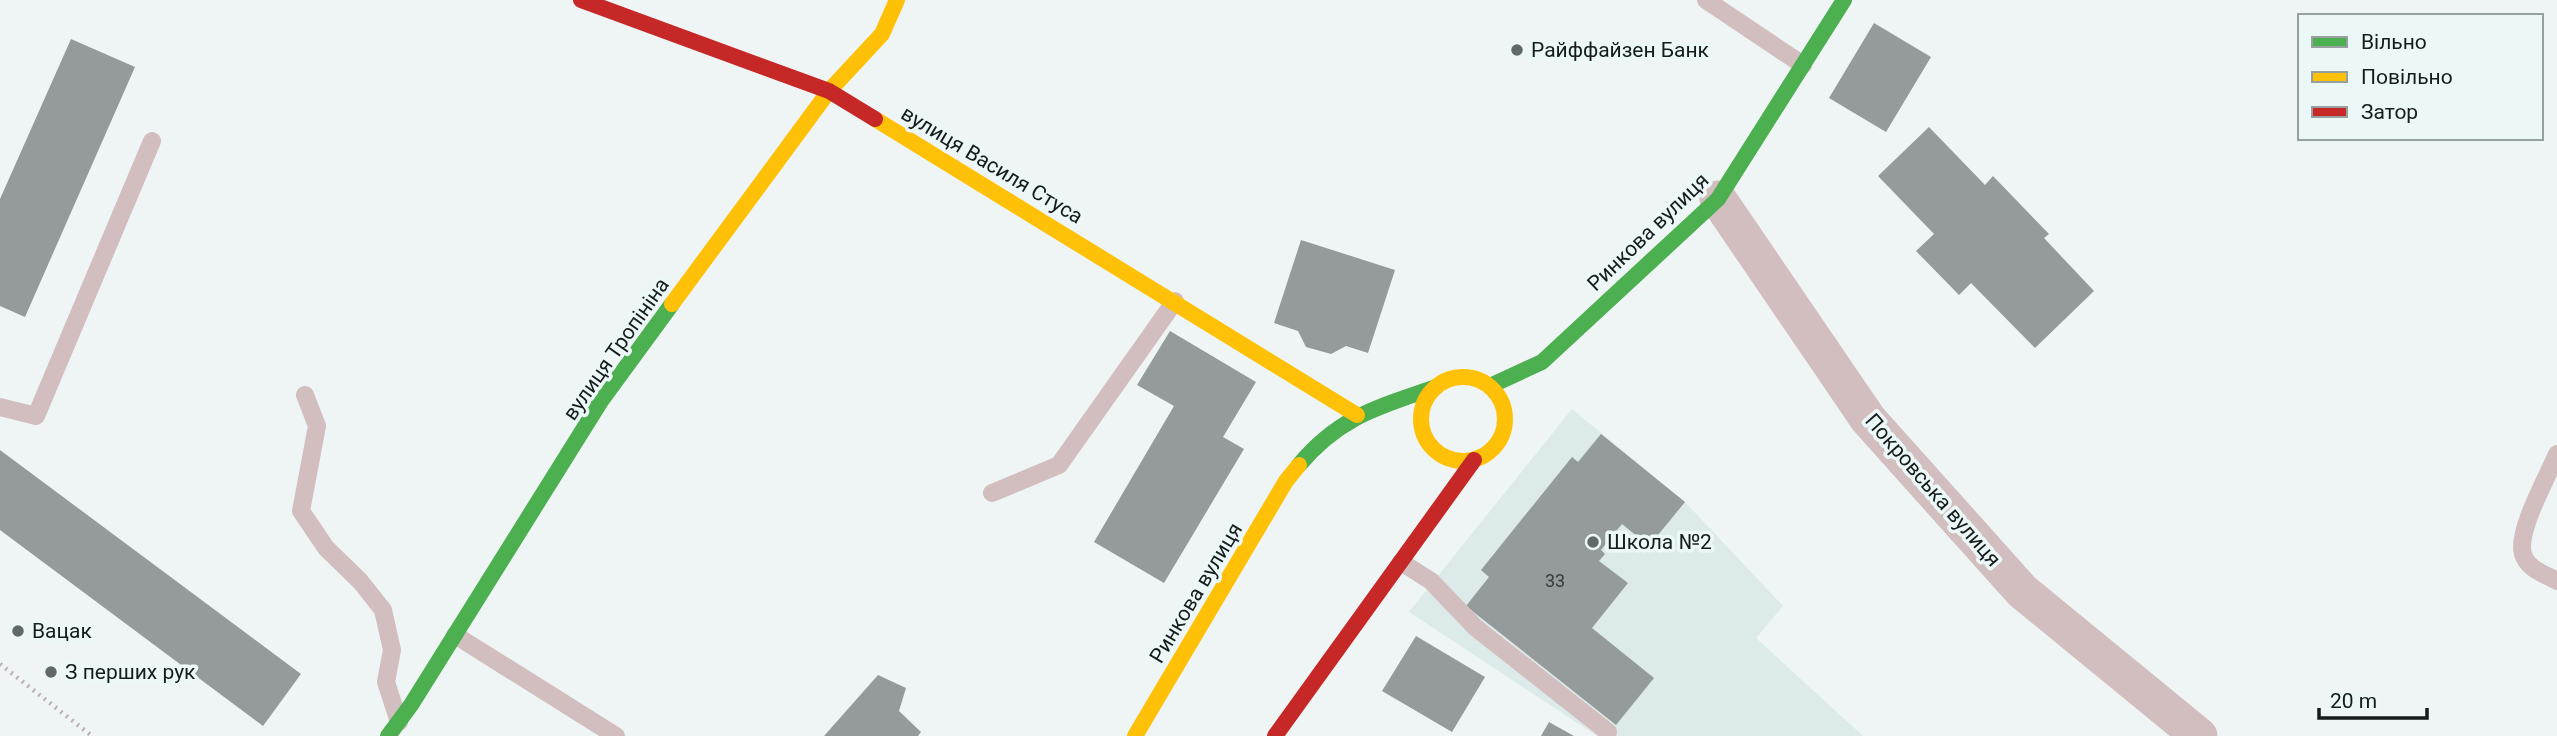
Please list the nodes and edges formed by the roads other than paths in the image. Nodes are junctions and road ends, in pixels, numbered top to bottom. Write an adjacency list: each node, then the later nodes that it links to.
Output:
1 (581, 0): 6 (street, вулиця Василя Стуса)
2 (897, 0): 6 (street, вулиця Тропініна)
3 (1706, 0): 5 (lane)
4 (1844, 0): 5 (street, Ринкова вулиця)
5 (1803, 65): 8 (street, Ринкова вулиця)
6 (829, 90): 9 (street, вулиця Василя Стуса); 20 (street, вулиця Тропініна)
7 (152, 141): 13 (lane)
8 (1718, 199): 10 (street, Ринкова вулиця); 26 (street, Покровська вулиця)
9 (1175, 301): 14 (street, вулиця Василя Стуса); 17 (lane)
10 (1490, 386): 11 (street, Ринкова вулиця); 16 (street)
11 (1436, 387): 14 (street, Ринкова вулиця); 16 (street)
12 (305, 395): 21 (lane)
13 (0, 407)
14 (1357, 415): 24 (street, Ринкова вулиця)
15 (2557, 454): 19 (lane)
16 (1475, 460): 18 (street)
17 (992, 493)
18 (1401, 562): 22 (lane); 25 (street)
19 (2557, 581)
20 (454, 635): 21 (street, вулиця Тропініна); 23 (lane)
21 (393, 729)
22 (1608, 732)
23 (616, 736)
24 (1135, 736)
25 (1275, 736)
26 (2199, 736)

